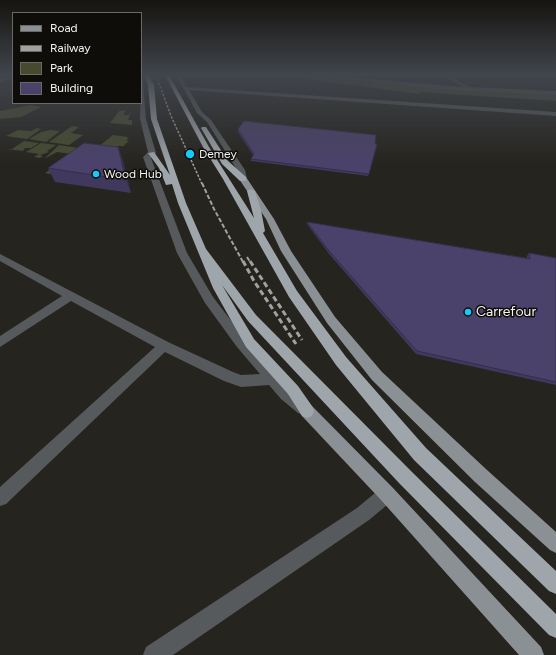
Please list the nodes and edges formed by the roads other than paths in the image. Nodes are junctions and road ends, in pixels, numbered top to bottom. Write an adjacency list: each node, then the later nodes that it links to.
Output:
1 (142, 106): 8 (street)
2 (153, 106): 11 (highway)
3 (184, 106): 7 (highway)
4 (196, 106): 9 (street)
5 (436, 106): 6 (street)
6 (556, 114)
7 (190, 116): 9 (highway); 12 (highway)
8 (152, 153): 11 (highway); 18 (street)
9 (243, 178): 10 (main road)
10 (251, 191): 12 (highway); 22 (main road)
11 (182, 203): 13 (highway)
12 (261, 238): 23 (highway)
13 (202, 250): 19 (highway); 24 (highway)
14 (0, 256): 15 (street)
15 (71, 295): 16 (street); 17 (street)
16 (0, 342)
17 (164, 346): 18 (street); 21 (street)
18 (272, 379): 19 (street)
19 (307, 411): 20 (main road)
20 (387, 494): 25 (street); 26 (main road)
21 (0, 498)
22 (556, 544)
23 (556, 584)
24 (556, 628)
25 (154, 655)
26 (533, 655)

